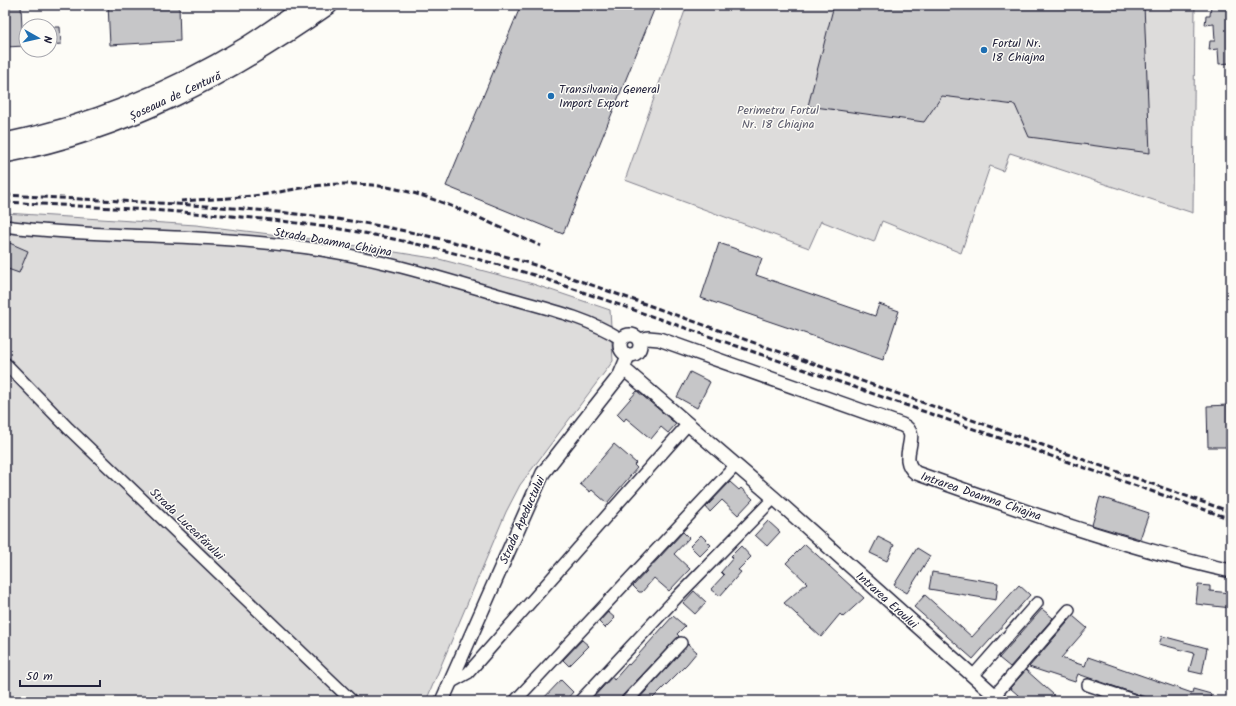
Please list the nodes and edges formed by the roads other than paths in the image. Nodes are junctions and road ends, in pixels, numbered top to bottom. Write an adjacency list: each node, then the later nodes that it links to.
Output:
1 (306, 5): 3 (main road, Șoseaua de Centură)
2 (329, 5): 4 (main road, Șoseaua de Centură)
3 (5, 142)
4 (5, 154)
5 (5, 226): 6 (street, Strada Doamna Chiajna)
6 (621, 339): 7 (street); 8 (street)
7 (639, 340): 8 (street); 14 (street, Intrarea Doamna Chiajna)
8 (628, 356): 10 (street, Strada Apeductului)
9 (5, 363): 22 (street, Strada Luceafărului)
10 (624, 369): 11 (street, Intrarea Eroului); 19 (street, Strada Apeductului)
11 (688, 424): 12 (street, Intrarea Eroului); 19 (street)
12 (736, 465): 13 (street, Intrarea Eroului); 24 (street)
13 (774, 498): 18 (street, Intrarea Eroului); 25 (street)
14 (1231, 572)
15 (1037, 603): 18 (street)
16 (1069, 610): 21 (street)
17 (681, 643): 26 (street)
18 (973, 676): 21 (street, Intrarea Eroului)
19 (450, 683): 23 (street, Strada Apeductului)
20 (1088, 685): 27 (street)
21 (998, 698)
22 (352, 701)
23 (442, 701)
24 (515, 701)
25 (580, 701)
26 (627, 701)
27 (1136, 701)

